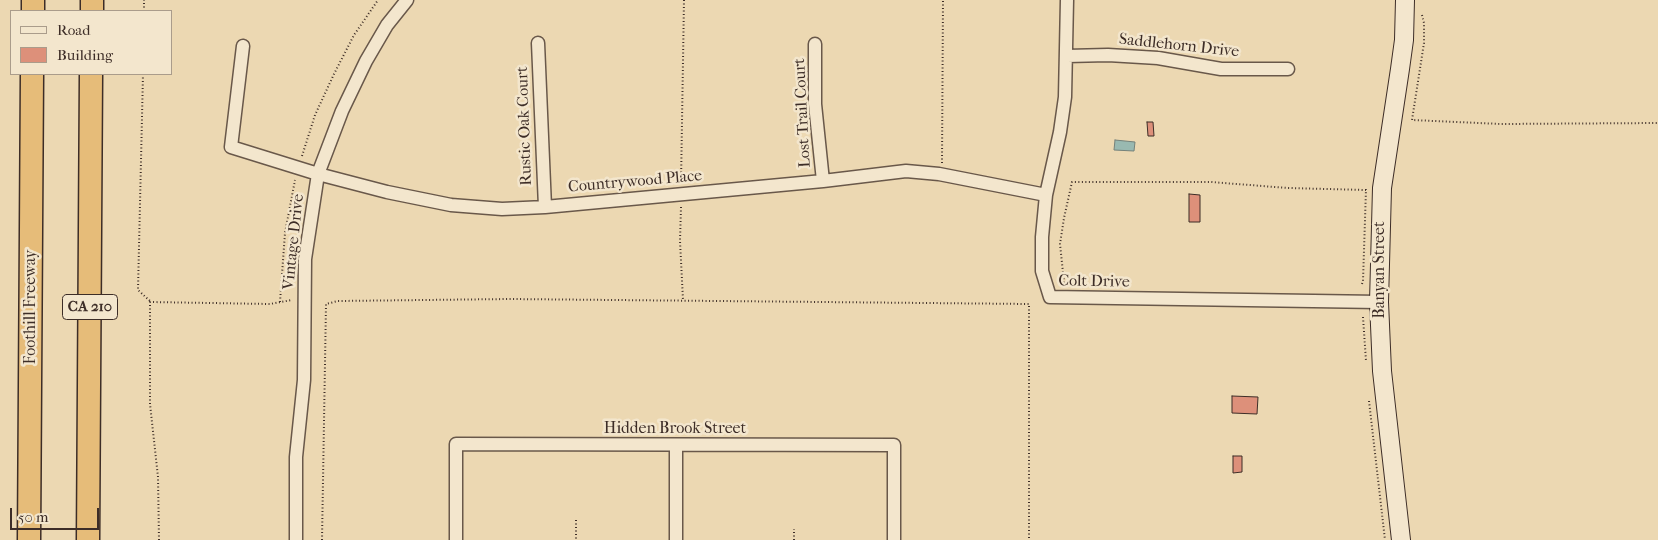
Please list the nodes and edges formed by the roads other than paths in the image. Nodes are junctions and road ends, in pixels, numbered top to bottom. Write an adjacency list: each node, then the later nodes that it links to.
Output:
1 (407, 0): 11 (street, Vintage Drive)
2 (1067, 0): 7 (street, Colt Drive)
3 (1405, 0): 15 (street, Banyan Street)
4 (538, 43): 14 (street, Rustic Oak Court)
5 (815, 44): 12 (street, Lost Trail Court)
6 (243, 46): 11 (street, Countrywood Place)
7 (1067, 56): 8 (street, Saddlehorn Drive); 13 (street, Colt Drive)
8 (1288, 70)
9 (32, 75): 17 (highway, Foothill Freeway)
10 (91, 75): 18 (highway, CA 210)
11 (318, 174): 14 (street, Countrywood Place); 19 (street, Vintage Drive)
12 (823, 181): 13 (street, Countrywood Place); 14 (street, Countrywood Place)
13 (1046, 194): 15 (street, Colt Drive)
14 (545, 207)
15 (1379, 302): 23 (street, Banyan Street)
16 (676, 445): 20 (street, Hidden Brook Street); 21 (street); 22 (street, Hidden Brook Street)
17 (29, 540)
18 (88, 540)
19 (296, 540)
20 (456, 540)
21 (676, 540)
22 (894, 540)
23 (1400, 540)

